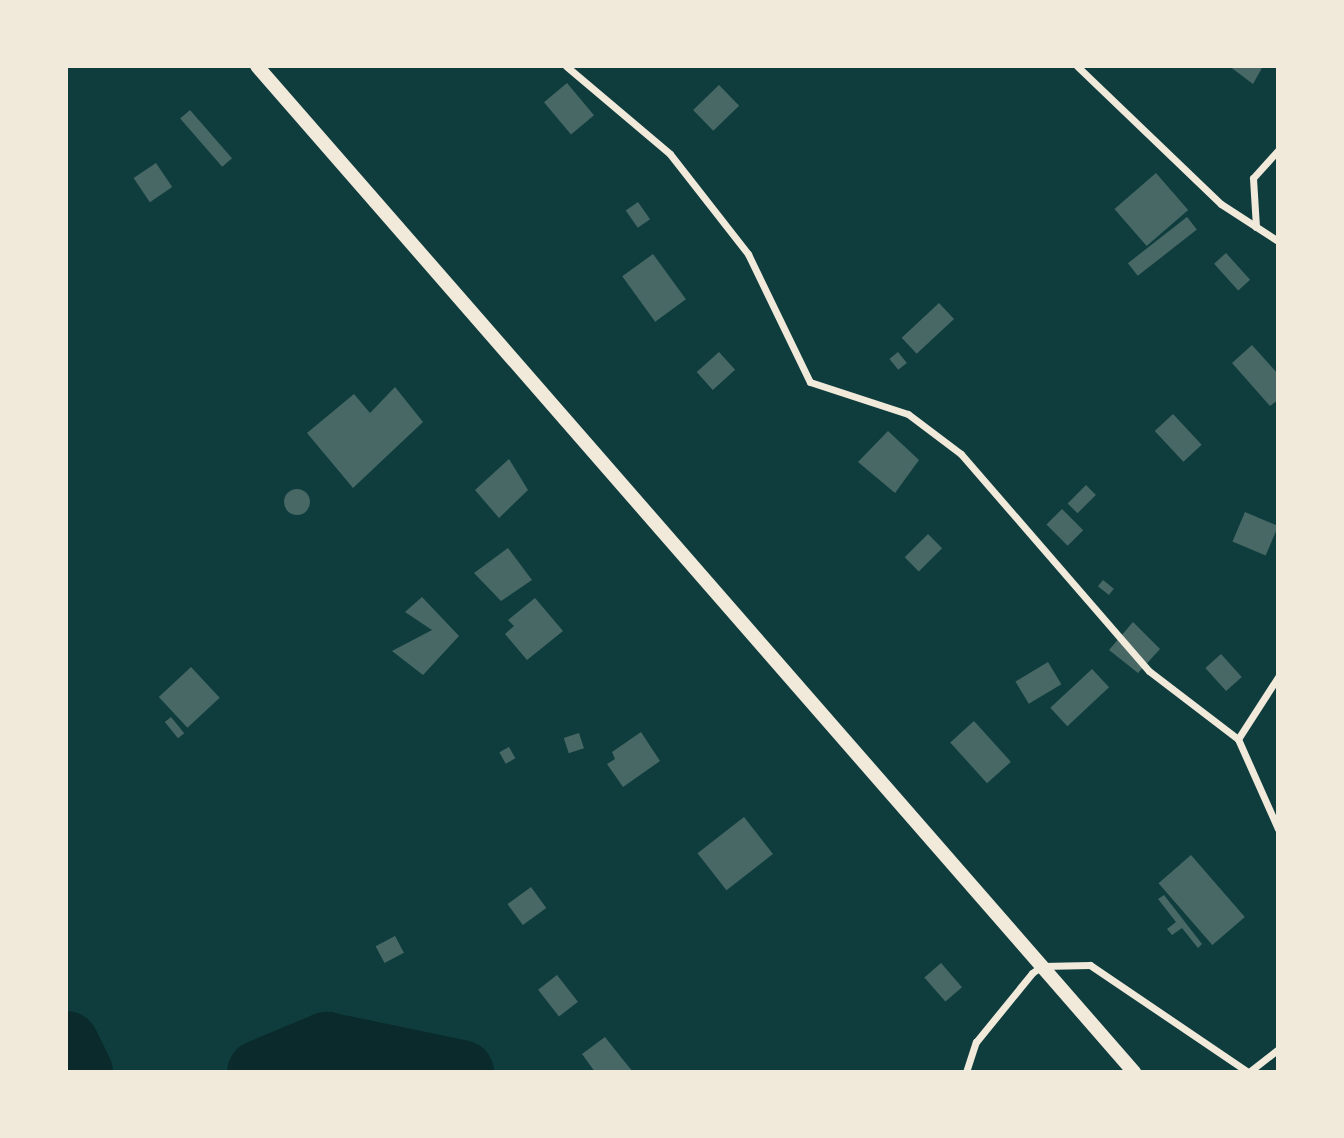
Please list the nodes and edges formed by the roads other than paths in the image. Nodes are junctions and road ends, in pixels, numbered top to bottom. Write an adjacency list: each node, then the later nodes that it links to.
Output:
1 (257, 66): 10 (main road)
2 (566, 66): 8 (street)
3 (1077, 66): 5 (street)
4 (1278, 150): 5 (street)
5 (1256, 227): 6 (street)
6 (1278, 241)
7 (1278, 677): 8 (street)
8 (1238, 739): 9 (street)
9 (1278, 829)
10 (1042, 966): 12 (street); 13 (main road); 14 (street)
11 (1278, 1049): 14 (street)
12 (966, 1072)
13 (1134, 1072)
14 (1248, 1072)

